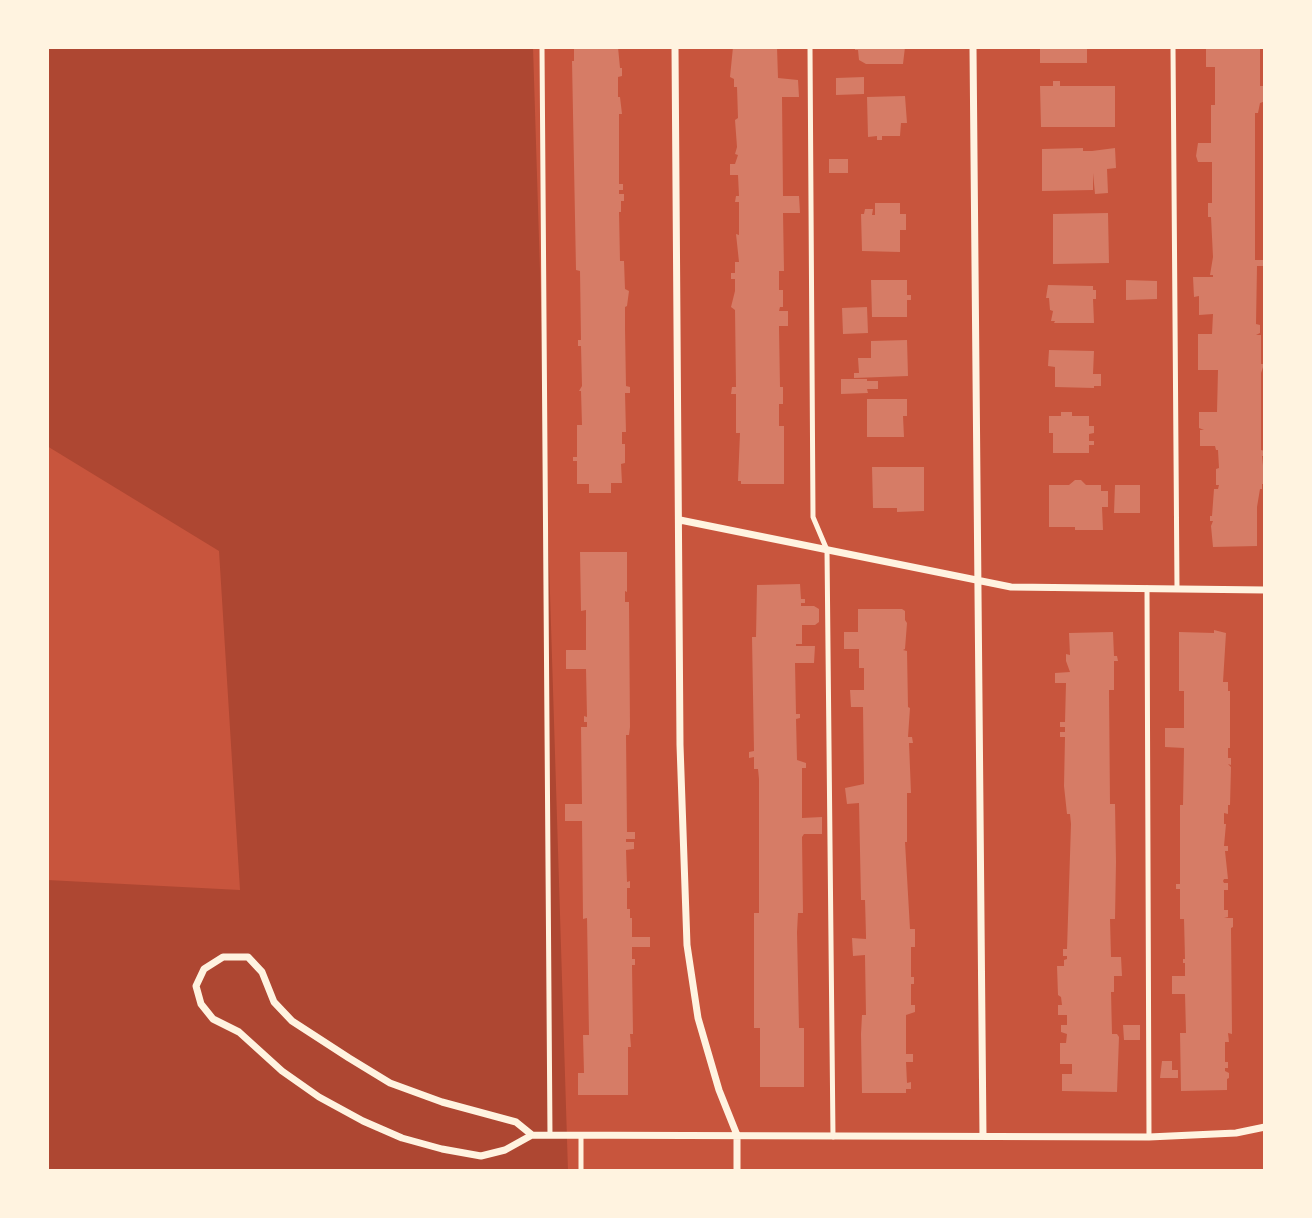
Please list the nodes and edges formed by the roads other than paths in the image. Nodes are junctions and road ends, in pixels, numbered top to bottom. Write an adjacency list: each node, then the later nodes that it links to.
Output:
1 (542, 47): 14 (lane)
2 (675, 47): 6 (street)
3 (810, 47): 7 (lane)
4 (973, 47): 8 (street)
5 (1173, 47): 10 (lane)
6 (680, 520): 7 (street); 16 (street)
7 (827, 550): 8 (street); 18 (lane)
8 (978, 582): 9 (street); 17 (street)
9 (1147, 588): 10 (street); 19 (lane)
10 (1177, 589): 11 (street)
11 (1265, 590)
12 (1265, 1127): 19 (street)
13 (532, 1135): 13 (street); 14 (street)
14 (550, 1135): 15 (street)
15 (581, 1135): 16 (street); 20 (lane)
16 (737, 1135): 18 (street); 21 (street)
17 (983, 1136): 18 (street); 19 (street)
18 (833, 1137)
19 (1149, 1137)
20 (581, 1171)
21 (737, 1171)

